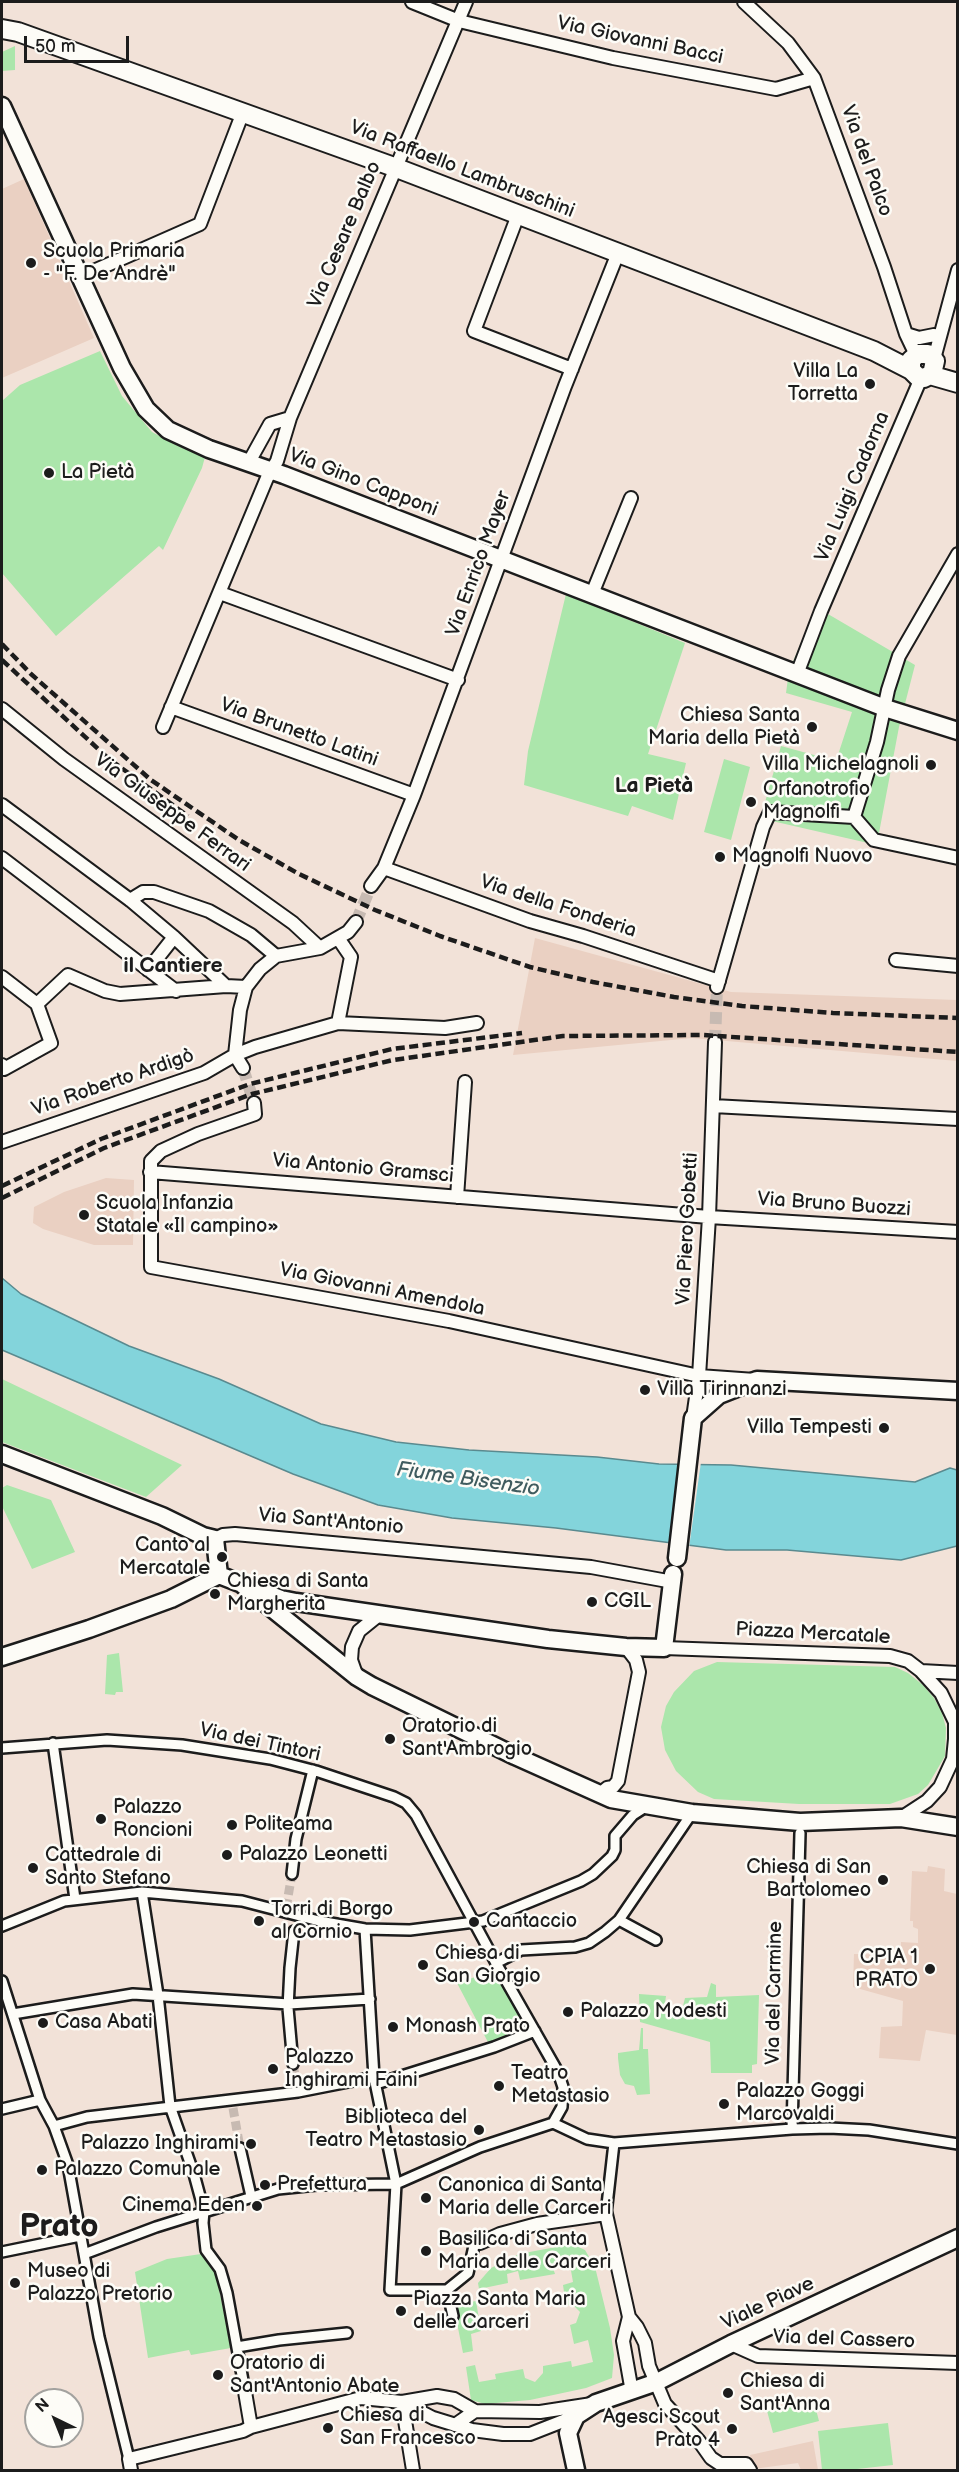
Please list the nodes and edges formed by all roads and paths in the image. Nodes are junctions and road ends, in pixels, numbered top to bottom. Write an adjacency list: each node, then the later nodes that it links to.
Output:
1 (412, 2): 4 (street, Via Giovanni Bacci)
2 (466, 2): 4 (street, Via Cesare Balbo)
3 (744, 2): 8 (street, Via del Palco)
4 (459, 21): 8 (street, Via Giovanni Bacci); 11 (street, Via Cesare Balbo)
5 (2, 29): 6 (main road, Via Raffaello Lambruschini)
6 (31, 38): 7 (main road); 10 (main road, Via Raffaello Lambruschini)
7 (2, 43)
8 (814, 78): 16 (street, Via del Palco)
9 (2, 106): 15 (street, Via Gino Capponi)
10 (243, 112): 11 (main road, Via Raffaello Lambruschini); 15 (street)
11 (394, 167): 12 (main road, Via Raffaello Lambruschini); 22 (street, Via Cesare Balbo)
12 (518, 215): 13 (main road, Via Raffaello Lambruschini); 19 (street)
13 (618, 253): 18 (main road, Via Raffaello Lambruschini); 19 (street, Via Enrico Mayer)
14 (957, 270): 17 (street, Via Luigi Cadorna)
15 (80, 277): 23 (street, Via Gino Capponi)
16 (906, 334): 17 (street); 18 (street, Via del Palco)
17 (938, 334): 18 (street, Via Luigi Cadorna)
18 (923, 364): 20 (main road); 21 (main road); 30 (street, Via Luigi Cadorna)
19 (572, 369): 27 (street, Via Enrico Mayer)
20 (957, 378)
21 (957, 383)
22 (290, 418): 23 (street); 24 (street, Via Cesare Balbo)
23 (249, 462): 24 (street, Via Gino Capponi)
24 (273, 471): 27 (street, Via Gino Capponi); 28 (street, Via Cesare Balbo)
25 (631, 498): 29 (street)
26 (957, 554): 33 (street)
27 (501, 559): 29 (street, Via Gino Capponi); 31 (street, Via Enrico Mayer)
28 (220, 593): 31 (street); 32 (street, Via Cesare Balbo)
29 (592, 594): 30 (street, Via Gino Capponi)
30 (797, 674): 33 (street, Via Gino Capponi)
31 (458, 680): 37 (street, Via Enrico Mayer)
32 (171, 707): 35 (street, Via Cesare Balbo); 37 (street, Via Brunetto Latini)
33 (885, 708): 36 (street, Via Gino Capponi); 39 (street)
34 (2, 709): 48 (street, Via Giuseppe Ferrari)
35 (163, 727)
36 (957, 731)
37 (414, 795): 42 (street, Via Enrico Mayer)
38 (2, 806): 44 (street)
39 (854, 817): 41 (street); 42 (street, Via della Fonderia)
40 (2, 858): 52 (street)
41 (957, 858)
42 (384, 868): 43 (street, Via Enrico Mayer)
43 (371, 886)
44 (130, 900): 46 (street); 49 (street)
45 (356, 922): 47 (street)
46 (174, 937): 52 (street); 54 (street)
47 (338, 938): 48 (street); 58 (street)
48 (320, 948): 49 (street)
49 (276, 956): 55 (street)
50 (896, 960): 51 (street)
51 (957, 966)
52 (148, 970): 56 (street)
53 (2, 979): 57 (street)
54 (226, 986): 55 (street); 56 (street)
55 (246, 987): 61 (street)
56 (176, 991): 57 (street)
57 (37, 1004): 62 (street)
58 (338, 1023): 59 (street, Via Roberto Ardigò); 61 (street, Via Roberto Ardigò)
59 (477, 1023)
60 (715, 1042): 66 (street, Via Piero Gobetti)
61 (235, 1054): 63 (street); 68 (street, Via Roberto Ardigò)
62 (2, 1065)
63 (243, 1068)
64 (465, 1082): 70 (street)
65 (255, 1103): 69 (street)
66 (713, 1106): 67 (street); 71 (street, Via Piero Gobetti)
67 (957, 1119)
68 (2, 1142)
69 (150, 1172): 70 (street, Via Antonio Gramsci); 73 (street, Via Giovanni Amendola)
70 (457, 1197): 71 (street, Via Antonio Gramsci)
71 (709, 1217): 72 (street, Via Bruno Buozzi); 73 (street, Via Piero Gobetti)
72 (957, 1232)
73 (699, 1376): 74 (street); 76 (street, Via Piero Gobetti)
74 (757, 1380): 75 (street); 76 (street)
75 (957, 1391)
76 (693, 1418): 79 (street)
77 (2, 1454): 78 (street)
78 (215, 1539): 79 (street, Via Sant'Antonio); 80 (street)
79 (674, 1571): 84 (street)
80 (219, 1575): 81 (street, Piazza Mercatale); 85 (street)
81 (243, 1585): 82 (street, Piazza Mercatale); 88 (street, Piazza Mercatale)
82 (380, 1614): 83 (street, Piazza Mercatale); 88 (street)
83 (626, 1647): 84 (street, Piazza Mercatale); 92 (street)
84 (664, 1648): 86 (street, Piazza Mercatale)
85 (2, 1657)
86 (921, 1671): 87 (street); 95 (street, Piazza Mercatale)
87 (957, 1673)
88 (357, 1677): 92 (street, Piazza Mercatale)
89 (53, 1743): 90 (street, Via dei Tintori); 91 (street, Via dei Tintori); 100 (street)
90 (2, 1748)
91 (313, 1770): 98 (street); 102 (street, Via dei Tintori)
92 (600, 1794): 93 (street, Piazza Mercatale)
93 (648, 1804): 94 (street, Piazza Mercatale); 102 (street)
94 (692, 1813): 96 (street, Piazza Mercatale); 101 (street)
95 (901, 1818): 96 (street, Piazza Mercatale); 97 (street, Piazza Mercatale)
96 (800, 1827): 121 (street, Via del Carmine)
97 (957, 1827)
98 (292, 1874)
99 (142, 1892): 100 (street); 104 (street); 109 (street)
100 (75, 1899): 103 (street)
101 (619, 1920): 106 (street); 107 (street)
102 (474, 1922): 104 (street); 107 (street, Via dei Tintori)
103 (2, 1926)
104 (365, 1929): 110 (street)
105 (294, 1931): 111 (street)
106 (656, 1940)
107 (496, 1964): 113 (street, Via dei Tintori)
108 (2, 1981): 112 (street)
109 (158, 1995): 111 (street); 112 (street); 117 (street)
110 (370, 1999): 111 (street); 115 (street)
111 (289, 2004): 114 (street)
112 (13, 2014): 116 (street)
113 (535, 2031): 115 (street); 119 (street, Via dei Tintori)
114 (293, 2064)
115 (375, 2081): 117 (street); 125 (street)
116 (40, 2100): 118 (street); 120 (street)
117 (170, 2106): 120 (street); 127 (street)
118 (2, 2109)
119 (554, 2123): 122 (street); 125 (street)
120 (54, 2126): 129 (street)
121 (792, 2129): 122 (street); 123 (street)
122 (614, 2143): 128 (street)
123 (957, 2144)
124 (240, 2148): 126 (street)
125 (396, 2184): 126 (street); 134 (street)
126 (251, 2196): 127 (street)
127 (204, 2211): 133 (street); 139 (street)
128 (606, 2214): 131 (street); 136 (street)
129 (80, 2236): 132 (street); 133 (street)
130 (957, 2238): 138 (street, Viale Piave)
131 (480, 2243): 134 (street)
132 (2, 2252)
133 (84, 2254): 150 (street)
134 (447, 2290): 135 (street)
135 (453, 2316)
136 (629, 2317): 141 (street); 143 (street)
137 (347, 2333): 139 (street)
138 (731, 2344): 140 (street, Via del Cassero); 141 (street, Viale Piave)
139 (237, 2349): 142 (street)
140 (957, 2363)
141 (657, 2382): 143 (street, Viale Piave); 153 (street)
142 (244, 2386): 149 (street)
143 (632, 2392): 145 (street, Viale Piave)
144 (402, 2402): 146 (street); 148 (street, Viale Piave); 149 (street); 151 (street)
145 (596, 2403): 146 (street, Viale Piave); 147 (street, Viale Piave)
146 (475, 2411): 148 (street)
147 (576, 2416): 148 (street, Viale Piave); 152 (street)
148 (455, 2425)
149 (247, 2429): 150 (street)
150 (130, 2465)
151 (413, 2470)
152 (576, 2470)
153 (750, 2470)

